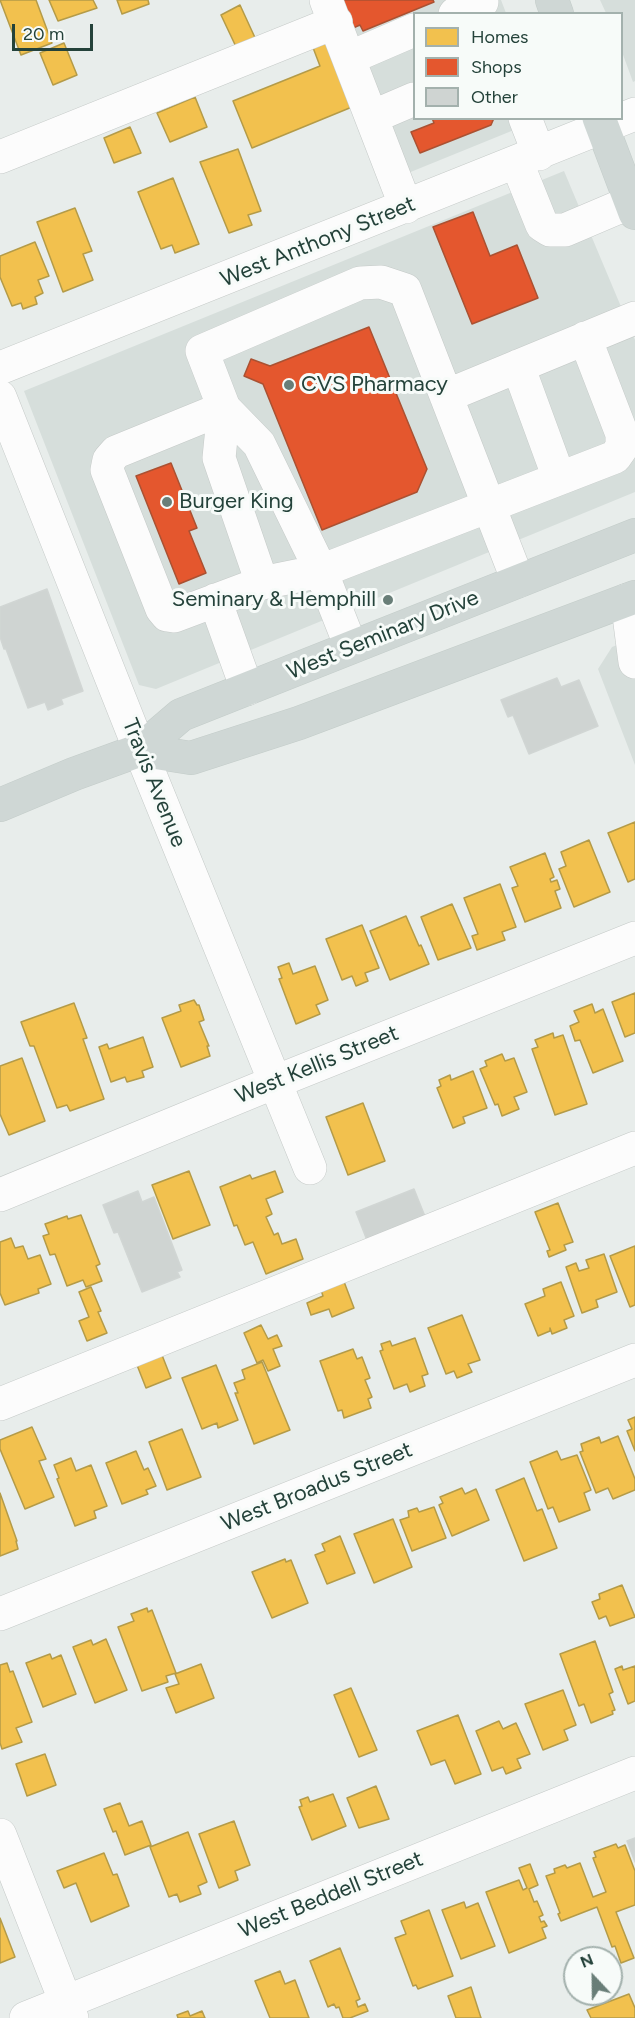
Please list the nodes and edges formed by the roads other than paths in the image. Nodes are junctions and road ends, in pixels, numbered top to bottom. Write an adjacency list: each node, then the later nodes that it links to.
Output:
1 (482, 0): 3 (street)
2 (331, 11): 5 (street); 10 (street)
3 (460, 12)
4 (413, 30): 5 (street)
5 (349, 58): 7 (street)
6 (413, 99): 7 (street)
7 (372, 117): 12 (street)
8 (525, 120): 11 (street)
9 (601, 123): 11 (street, West Anthony Street); 13 (main road)
10 (0, 157)
11 (528, 158): 12 (street, West Anthony Street); 13 (street)
12 (406, 207): 17 (street, West Anthony Street)
13 (633, 208)
14 (635, 318): 15 (street)
15 (585, 338): 16 (street); 21 (street)
16 (518, 366): 18 (street); 21 (street)
17 (0, 368)
18 (446, 396): 20 (street); 22 (street)
19 (0, 397): 32 (street, Travis Avenue)
20 (224, 408): 24 (street); 26 (street); 28 (street)
21 (559, 478): 22 (street)
22 (489, 505): 24 (street); 25 (street)
23 (635, 535): 25 (main road, West Seminary Drive)
24 (321, 572): 26 (street); 29 (street)
25 (518, 581): 29 (main road, West Seminary Drive)
26 (262, 583): 28 (street)
27 (631, 598): 30 (street); 32 (main road, West Seminary Drive)
28 (215, 600): 31 (street)
29 (351, 647): 31 (main road, West Seminary Drive)
30 (635, 662)
31 (247, 689): 32 (main road, West Seminary Drive)
32 (140, 750): 33 (main road, West Seminary Drive); 35 (street, Travis Avenue)
33 (0, 805)
34 (635, 938): 35 (street, West Kellis Street)
35 (275, 1082): 37 (street, Travis Avenue); 38 (street, West Kellis Street)
36 (635, 1148): 40 (street)
37 (310, 1168)
38 (0, 1195)
39 (635, 1360): 41 (street, West Broadus Street)
40 (0, 1404)
41 (0, 1614)
42 (635, 1773): 44 (street, West Beddell Street)
43 (0, 1835): 44 (street)
44 (69, 2010): 45 (street, West Beddell Street)
45 (26, 2018)

